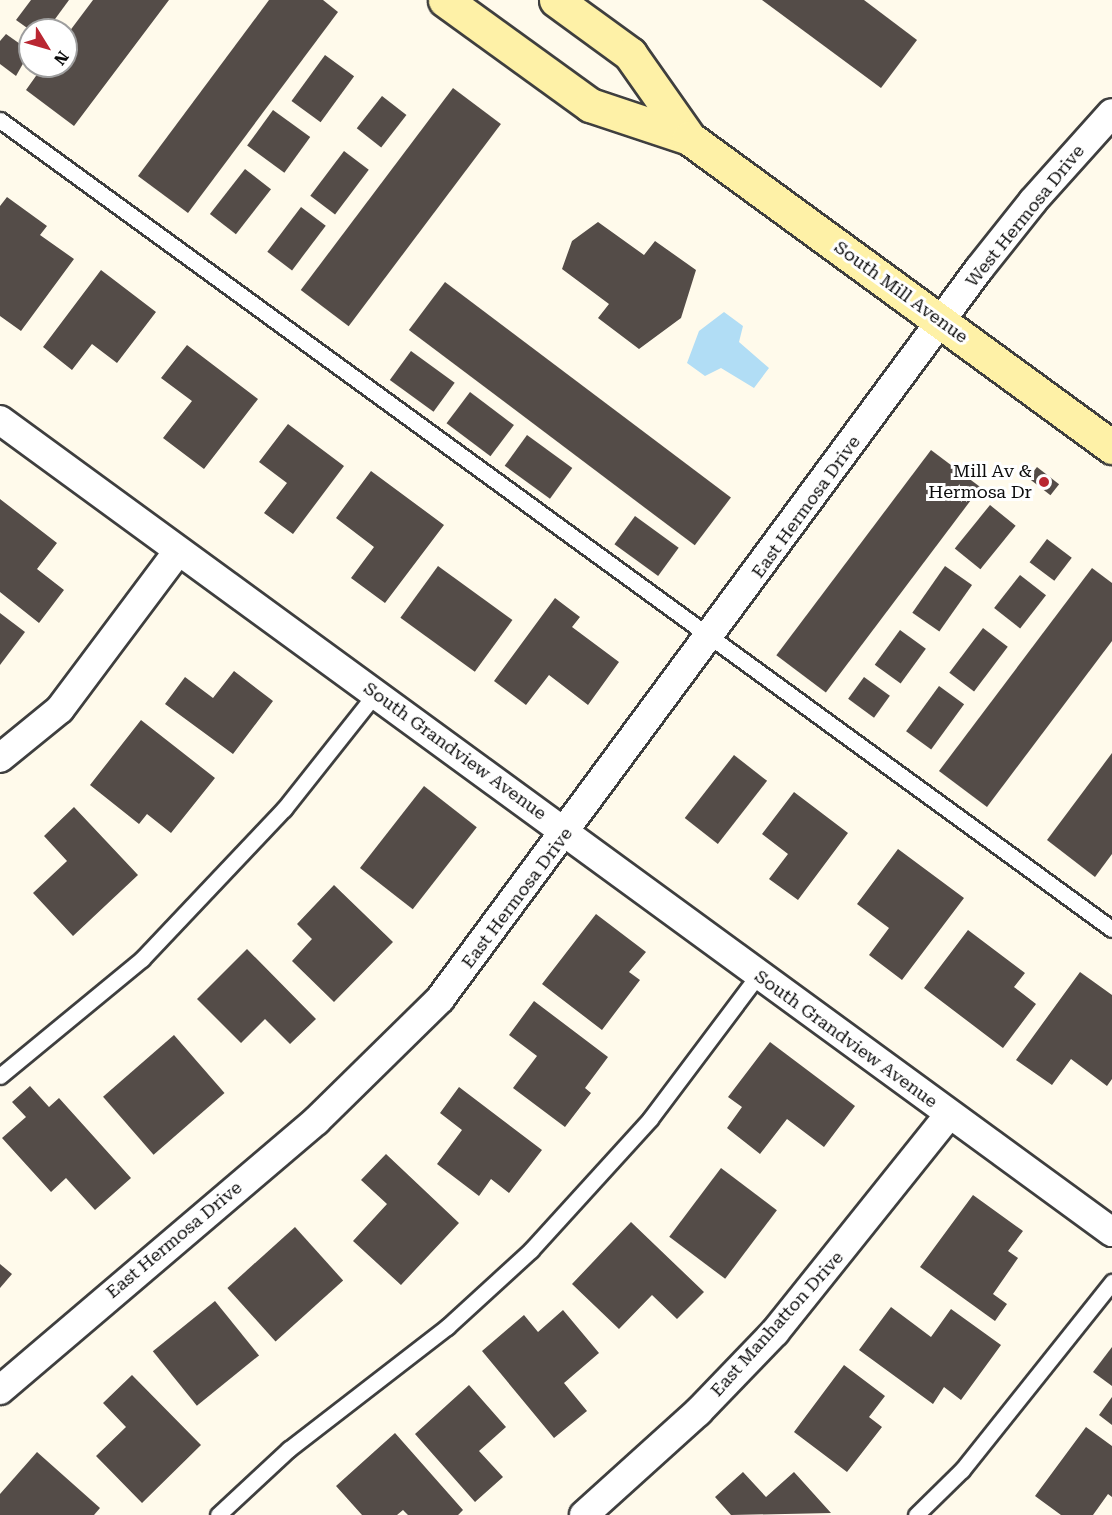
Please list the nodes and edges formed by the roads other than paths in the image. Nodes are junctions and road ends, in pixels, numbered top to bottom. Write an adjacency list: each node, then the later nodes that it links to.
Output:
1 (445, 0): 5 (main road, South Mill Avenue)
2 (556, 0): 5 (main road, South Mill Avenue)
3 (1112, 113): 6 (street, West Hermosa Drive)
4 (0, 120): 10 (lane)
5 (689, 138): 6 (main road, South Mill Avenue)
6 (942, 322): 8 (main road, South Mill Avenue); 10 (street, East Hermosa Drive)
7 (0, 420): 9 (street, South Grandview Avenue)
8 (1112, 447)
9 (178, 551): 11 (street, South Grandview Avenue); 12 (street)
10 (709, 638): 13 (street, East Hermosa Drive); 14 (lane)
11 (375, 694): 13 (street, South Grandview Avenue); 16 (lane)
12 (0, 758)
13 (566, 831): 15 (street, South Grandview Avenue); 20 (street, East Hermosa Drive)
14 (1112, 929)
15 (758, 975): 17 (street, South Grandview Avenue); 21 (lane)
16 (0, 1076)
17 (949, 1115): 18 (street, South Grandview Avenue); 22 (street, East Manhatton Drive)
18 (1112, 1232)
19 (1112, 1282): 23 (lane)
20 (0, 1390)
21 (218, 1515)
22 (584, 1515)
23 (916, 1515)

